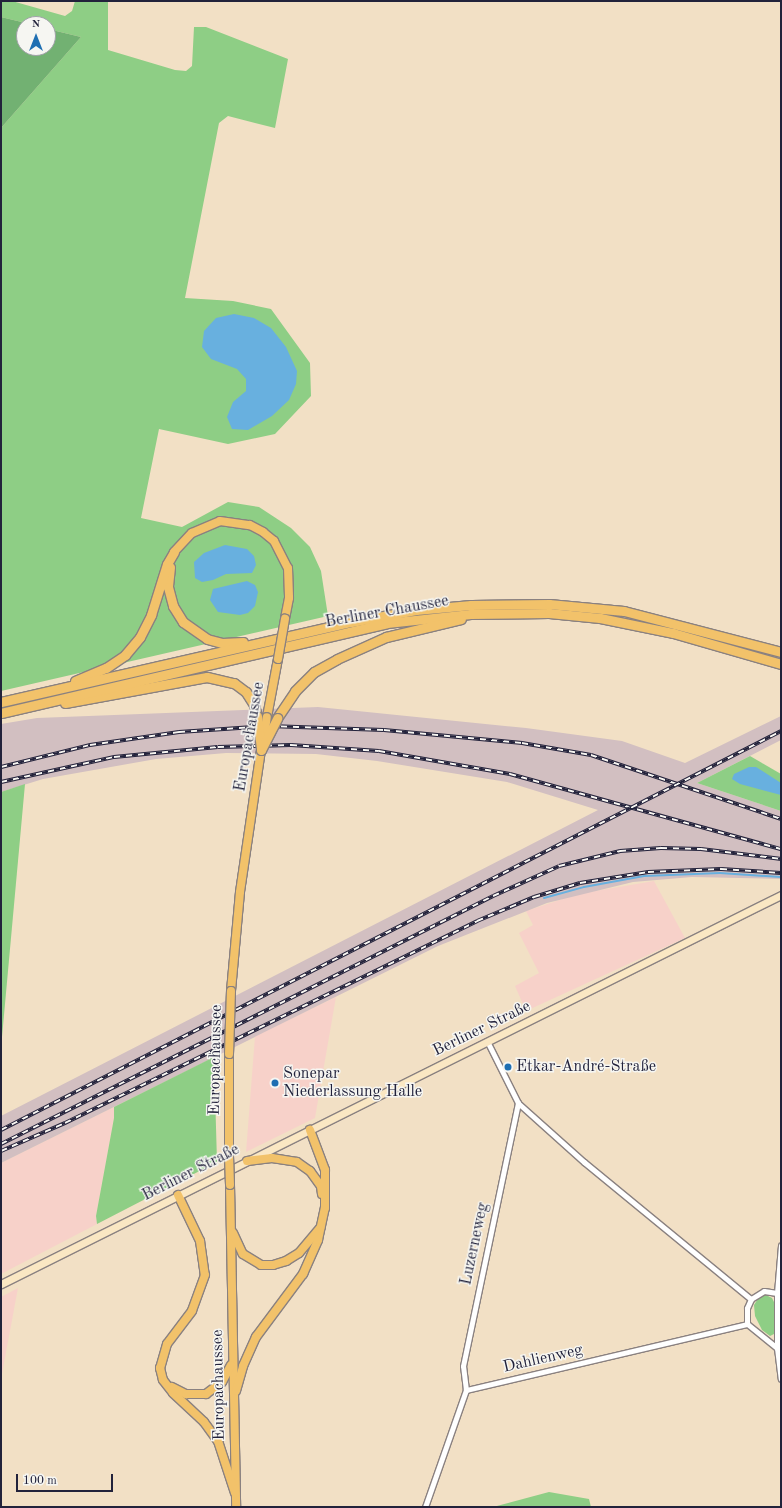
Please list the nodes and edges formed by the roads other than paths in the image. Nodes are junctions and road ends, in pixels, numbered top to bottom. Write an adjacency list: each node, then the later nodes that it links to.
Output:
1 (174, 552): 3 (highway); 6 (highway); 10 (main road, Europachaussee, bridge)
2 (491, 613): 5 (highway, Berliner Chaussee); 8 (highway, Berliner Chaussee); 10 (highway)
3 (269, 640): 4 (highway, Berliner Chaussee); 6 (highway, Berliner Chaussee)
4 (781, 652)
5 (781, 664)
6 (43, 693): 7 (highway, Berliner Chaussee)
7 (1, 702)
8 (30, 706): 9 (highway, Berliner Chaussee); 11 (highway, bridge)
9 (1, 713)
10 (272, 717): 11 (highway, bridge)
11 (261, 750): 19 (main road, Europachaussee, bridge)
12 (781, 895): 13 (street, Berliner Straße)
13 (488, 1041): 14 (street); 15 (street, Berliner Straße)
14 (518, 1103): 24 (street); 30 (street, Luzerneweg)
15 (310, 1130): 16 (street, Berliner Straße); 18 (main road)
16 (247, 1161): 17 (street, Berliner Straße); 18 (main road)
17 (178, 1195): 22 (street, Berliner Straße); 29 (main road)
18 (325, 1208): 20 (main road)
19 (230, 1226): 20 (main road); 27 (main road, Europachaussee)
20 (320, 1227): 31 (main road)
21 (781, 1246): 23 (street)
22 (1, 1284)
23 (777, 1293): 24 (street); 26 (street)
24 (751, 1298): 25 (street)
25 (747, 1324): 26 (street); 30 (street, Dahlienweg)
26 (777, 1348): 28 (street)
27 (233, 1360): 29 (main road); 31 (main road, Europachaussee)
28 (781, 1379)
29 (163, 1380): 32 (main road)
30 (466, 1390): 34 (street)
31 (233, 1401): 32 (main road, Europachaussee)
32 (235, 1493): 33 (main road, Europachaussee)
33 (236, 1507)
34 (425, 1507)

